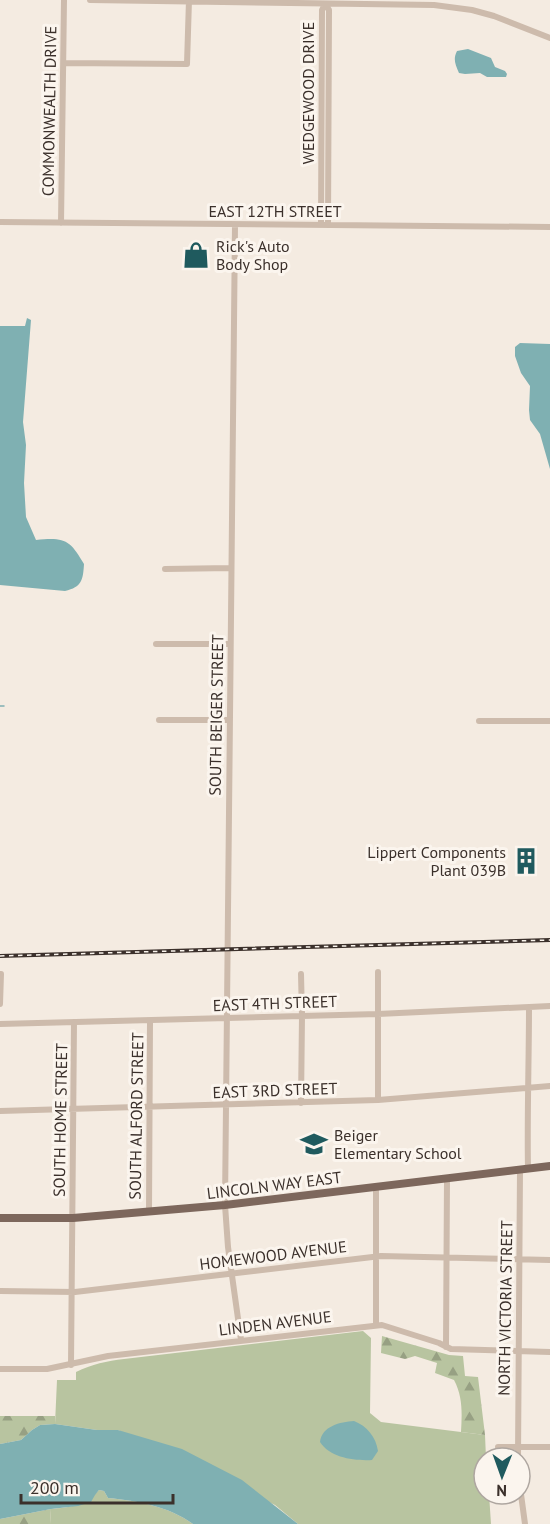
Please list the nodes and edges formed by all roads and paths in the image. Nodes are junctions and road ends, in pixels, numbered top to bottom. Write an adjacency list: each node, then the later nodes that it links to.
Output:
1 (64, 0): 9 (street, COMMONWEALTH DRIVE)
2 (90, 0): 3 (street)
3 (126, 0): 5 (street)
4 (468, 0): 7 (street)
5 (189, 1): 6 (street); 9 (street)
6 (325, 4): 7 (street); 13 (street, WEDGEWOOD DRIVE)
7 (465, 8): 8 (street)
8 (550, 38)
9 (64, 63): 11 (street, COMMONWEALTH DRIVE)
10 (0, 222): 11 (street, EAST 12TH STREET)
11 (61, 223): 12 (street, EAST 12TH STREET)
12 (235, 225): 13 (street, EAST 12TH STREET); 15 (street, SOUTH BEIGER STREET)
13 (325, 225): 14 (street, EAST 12TH STREET)
14 (550, 227)
15 (231, 568): 16 (street); 18 (street, SOUTH BEIGER STREET)
16 (165, 569)
17 (156, 644): 18 (street)
18 (230, 644): 20 (street, SOUTH BEIGER STREET)
19 (159, 720): 20 (street)
20 (230, 720): 31 (street, SOUTH BEIGER STREET)
21 (479, 721): 22 (street)
22 (550, 721)
23 (378, 972): 29 (street)
24 (1, 974): 26 (street)
25 (301, 974): 30 (street)
26 (0, 1004)
27 (550, 1006): 28 (street, EAST 4TH STREET)
28 (529, 1007): 29 (street, EAST 4TH STREET); 36 (street, NORTH VICTORIA STREET)
29 (378, 1014): 30 (street, EAST 4TH STREET); 37 (street)
30 (302, 1016): 31 (street, EAST 4TH STREET); 38 (street)
31 (226, 1018): 32 (street, EAST 4TH STREET); 39 (street, SOUTH BEIGER STREET)
32 (150, 1021): 33 (street, EAST 4TH STREET); 40 (street, SOUTH ALFORD STREET)
33 (74, 1022): 34 (street, EAST 4TH STREET); 41 (street, SOUTH HOME STREET)
34 (0, 1024)
35 (550, 1086): 36 (street, EAST 3RD STREET)
36 (529, 1088): 37 (street, EAST 3RD STREET); 44 (street, NORTH VICTORIA STREET)
37 (378, 1100): 38 (street, EAST 3RD STREET)
38 (301, 1103): 39 (street, EAST 3RD STREET)
39 (226, 1105): 40 (street, EAST 3RD STREET); 47 (street, SOUTH BEIGER STREET)
40 (149, 1107): 41 (street, EAST 3RD STREET); 48 (street, SOUTH ALFORD STREET)
41 (74, 1109): 42 (street, EAST 3RD STREET); 50 (street, SOUTH HOME STREET)
42 (0, 1111)
43 (550, 1166): 44 (main road, LINCOLN WAY EAST)
44 (524, 1169): 45 (main road, LINCOLN WAY EAST); 53 (street, NORTH VICTORIA STREET)
45 (447, 1179): 46 (main road, LINCOLN WAY EAST); 52 (street)
46 (376, 1187): 47 (main road, LINCOLN WAY EAST); 51 (street)
47 (225, 1205): 48 (main road, LINCOLN WAY EAST); 55 (street, SOUTH BEIGER STREET)
48 (148, 1212): 50 (main road, LINCOLN WAY EAST)
49 (0, 1218): 50 (main road, LINCOLN WAY EAST)
50 (73, 1218): 57 (street, SOUTH HOME STREET)
51 (376, 1257): 52 (street, HOMEWOOD AVENUE); 55 (street, HOMEWOOD AVENUE); 58 (street)
52 (447, 1257): 53 (street, HOMEWOOD AVENUE); 60 (street)
53 (519, 1259): 54 (street, HOMEWOOD AVENUE); 61 (street, NORTH VICTORIA STREET)
54 (550, 1260)
55 (232, 1274): 57 (street, HOMEWOOD AVENUE); 59 (street, SOUTH BEIGER STREET)
56 (0, 1291): 57 (street, HOMEWOOD AVENUE)
57 (72, 1292): 63 (street, SOUTH HOME STREET)
58 (376, 1325): 59 (street, LINDEN AVENUE); 60 (street, LINDEN AVENUE)
59 (241, 1340): 63 (street, LINDEN AVENUE)
60 (446, 1347): 61 (street, LINDEN AVENUE)
61 (518, 1351): 62 (street, LINDEN AVENUE); 65 (street, NORTH VICTORIA STREET)
62 (550, 1352)
63 (71, 1365): 64 (street, LINDEN AVENUE)
64 (0, 1369)
65 (518, 1446)
66 (532, 1447): 67 (street)
67 (550, 1447)
68 (523, 1506): 69 (street)
69 (525, 1524)

